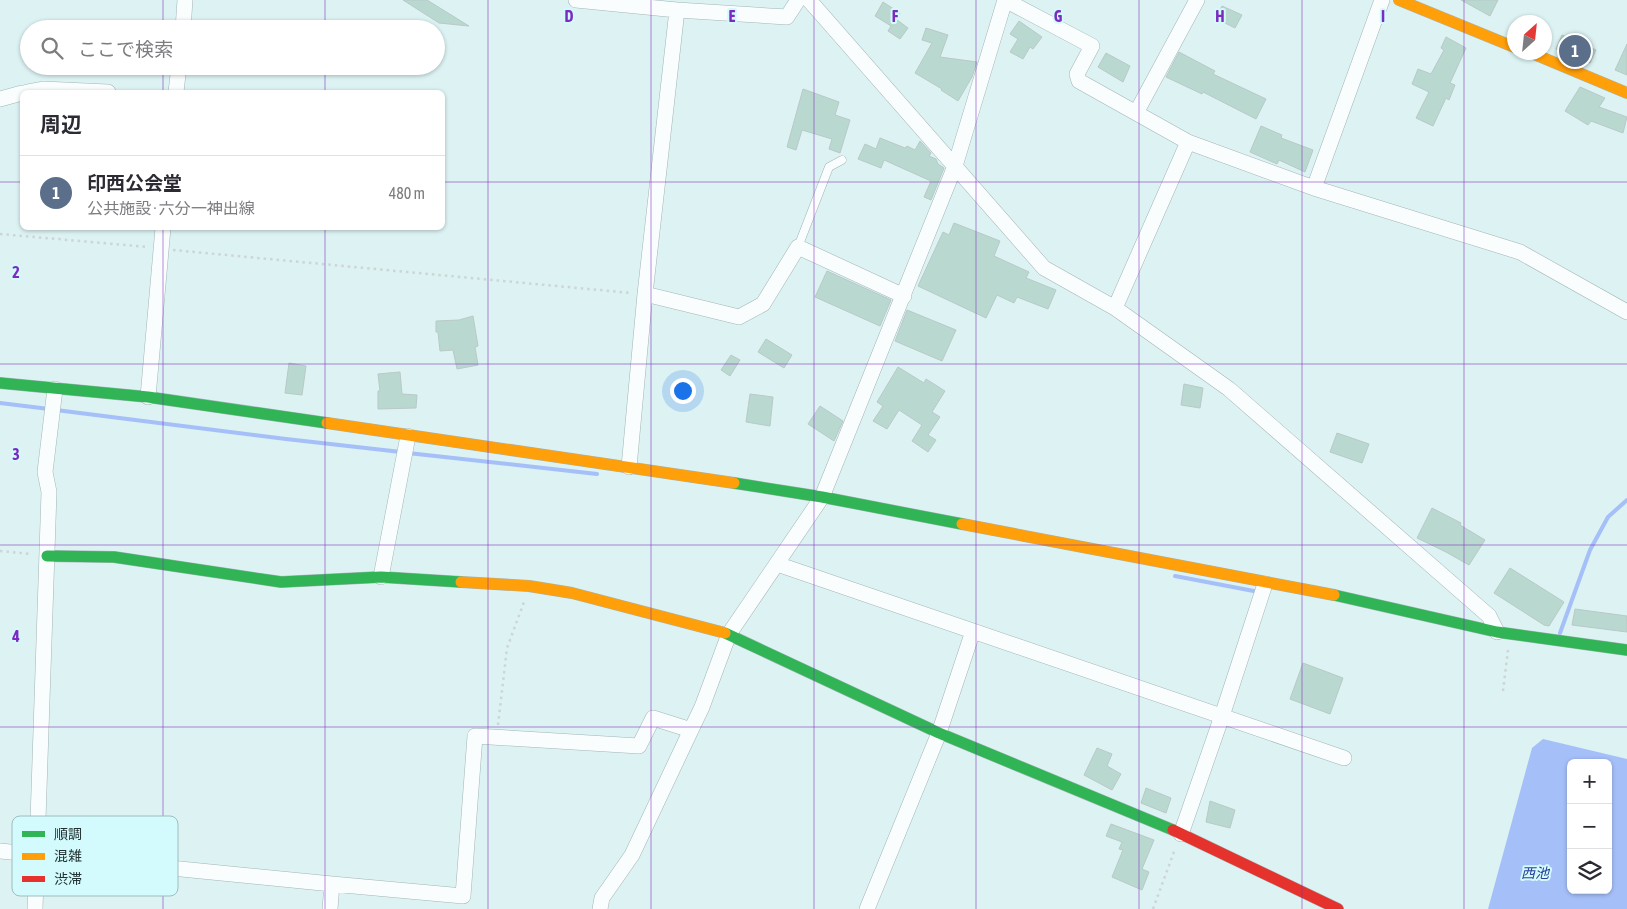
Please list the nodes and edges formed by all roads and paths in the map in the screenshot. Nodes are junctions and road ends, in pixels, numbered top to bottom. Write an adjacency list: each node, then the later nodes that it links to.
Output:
1 (186, 0): 10 (street)
2 (576, 0): 9 (street)
3 (798, 0): 9 (street)
4 (809, 0): 23 (street)
5 (1005, 0): 20 (street); 23 (street)
6 (1197, 0): 20 (street)
7 (1382, 0): 24 (street)
8 (1399, 0): 11 (street)
9 (677, 10): 29 (street)
10 (184, 20)
11 (1507, 44)
12 (1548, 60): 17 (street)
13 (178, 75): 16 (street)
14 (38, 90): 15 (street)
15 (65, 90)
16 (176, 90)
17 (1627, 92)
18 (20, 94): 19 (street)
19 (0, 99)
20 (1136, 113): 21 (street)
21 (1188, 142): 24 (street); 31 (street)
22 (842, 160): 27 (lane)
23 (955, 166): 30 (street); 31 (street)
24 (1314, 188): 32 (street)
25 (163, 230): 28 (street)
26 (0, 234): 28 (path)
27 (798, 246): 29 (street); 30 (street)
28 (161, 249): 29 (path); 35 (street)
29 (645, 294): 37 (street)
30 (904, 296): 38 (street)
31 (1115, 308): 46 (street)
32 (1627, 312)
33 (0, 383): 34 (street)
34 (55, 389): 35 (street); 40 (street)
35 (148, 397): 36 (street)
36 (408, 436): 37 (street); 42 (street)
37 (629, 467): 38 (street)
38 (822, 497): 41 (street); 43 (street)
39 (0, 552): 40 (path)
40 (47, 556): 42 (street); 56 (street)
41 (777, 564): 45 (street); 47 (street)
42 (381, 577): 44 (street)
43 (1265, 584): 46 (street); 51 (street)
44 (530, 586): 47 (street); 54 (path)
45 (973, 631): 51 (street); 53 (street)
46 (1497, 632): 49 (street)
47 (729, 634): 52 (street); 53 (street)
48 (1508, 649): 50 (path)
49 (1627, 650)
50 (1504, 691)
51 (1222, 716): 55 (street); 57 (street)
52 (691, 730): 54 (street); 63 (street)
53 (939, 733): 57 (street); 64 (street)
54 (497, 738): 59 (street)
55 (1344, 758)
56 (37, 816)
57 (1181, 834): 65 (path); 66 (street)
58 (178, 868): 59 (street)
59 (332, 884): 62 (street)
60 (35, 896): 61 (street)
61 (35, 909)
62 (330, 909)
63 (600, 909)
64 (867, 909)
65 (1153, 909)
66 (1338, 909)

